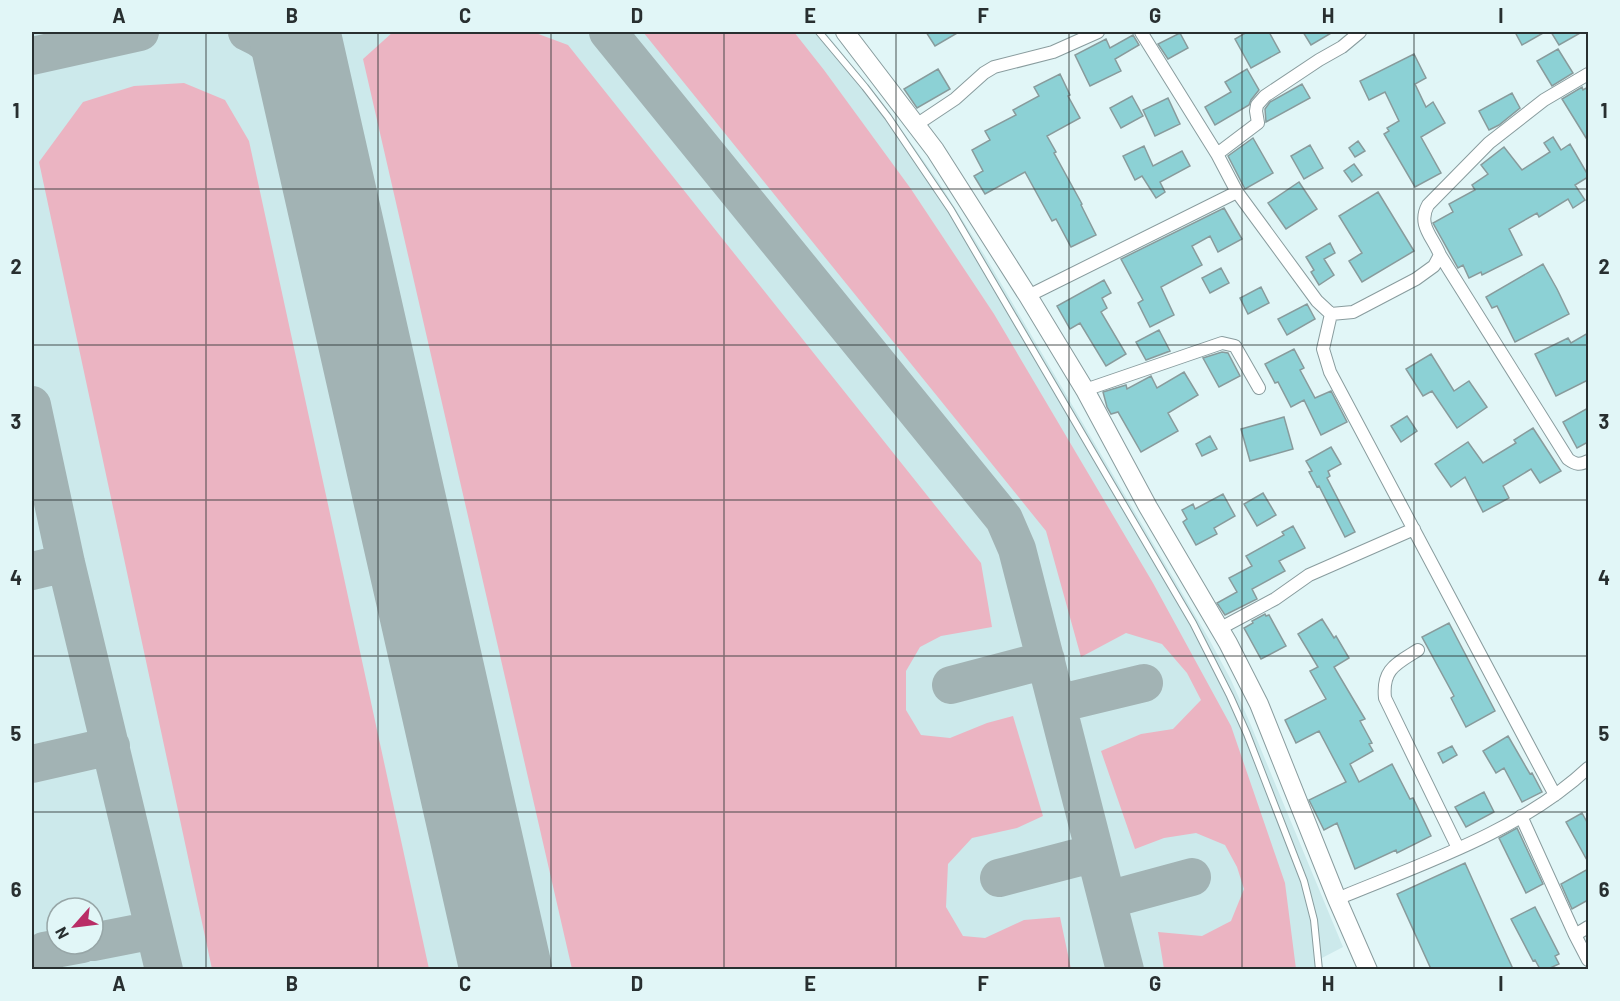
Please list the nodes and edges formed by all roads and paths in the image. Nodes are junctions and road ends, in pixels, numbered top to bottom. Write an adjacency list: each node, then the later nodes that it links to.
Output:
1 (819, 32): 27 (lane)
2 (845, 32): 7 (main road)
3 (1098, 32): 7 (street)
4 (1141, 32): 8 (street)
5 (1360, 32): 8 (street)
6 (1588, 74): 10 (street)
7 (916, 124): 11 (main road)
8 (1217, 154): 9 (street)
9 (1236, 192): 11 (street); 12 (street)
10 (1440, 255): 12 (street); 15 (street)
11 (1028, 296): 14 (main road)
12 (1331, 314): 16 (street)
13 (1259, 388): 14 (street)
14 (1084, 390): 17 (main road)
15 (1588, 461)
16 (1414, 529): 17 (street); 20 (street)
17 (1219, 629): 23 (main road)
18 (1418, 650): 22 (street)
19 (1588, 768): 20 (street)
20 (1555, 795): 21 (street)
21 (1521, 816): 22 (street); 25 (street)
22 (1458, 848): 23 (street)
23 (1337, 899): 28 (main road)
24 (1588, 927): 25 (street)
25 (1575, 935): 26 (street)
26 (1588, 960)
27 (1319, 969)
28 (1368, 969)

